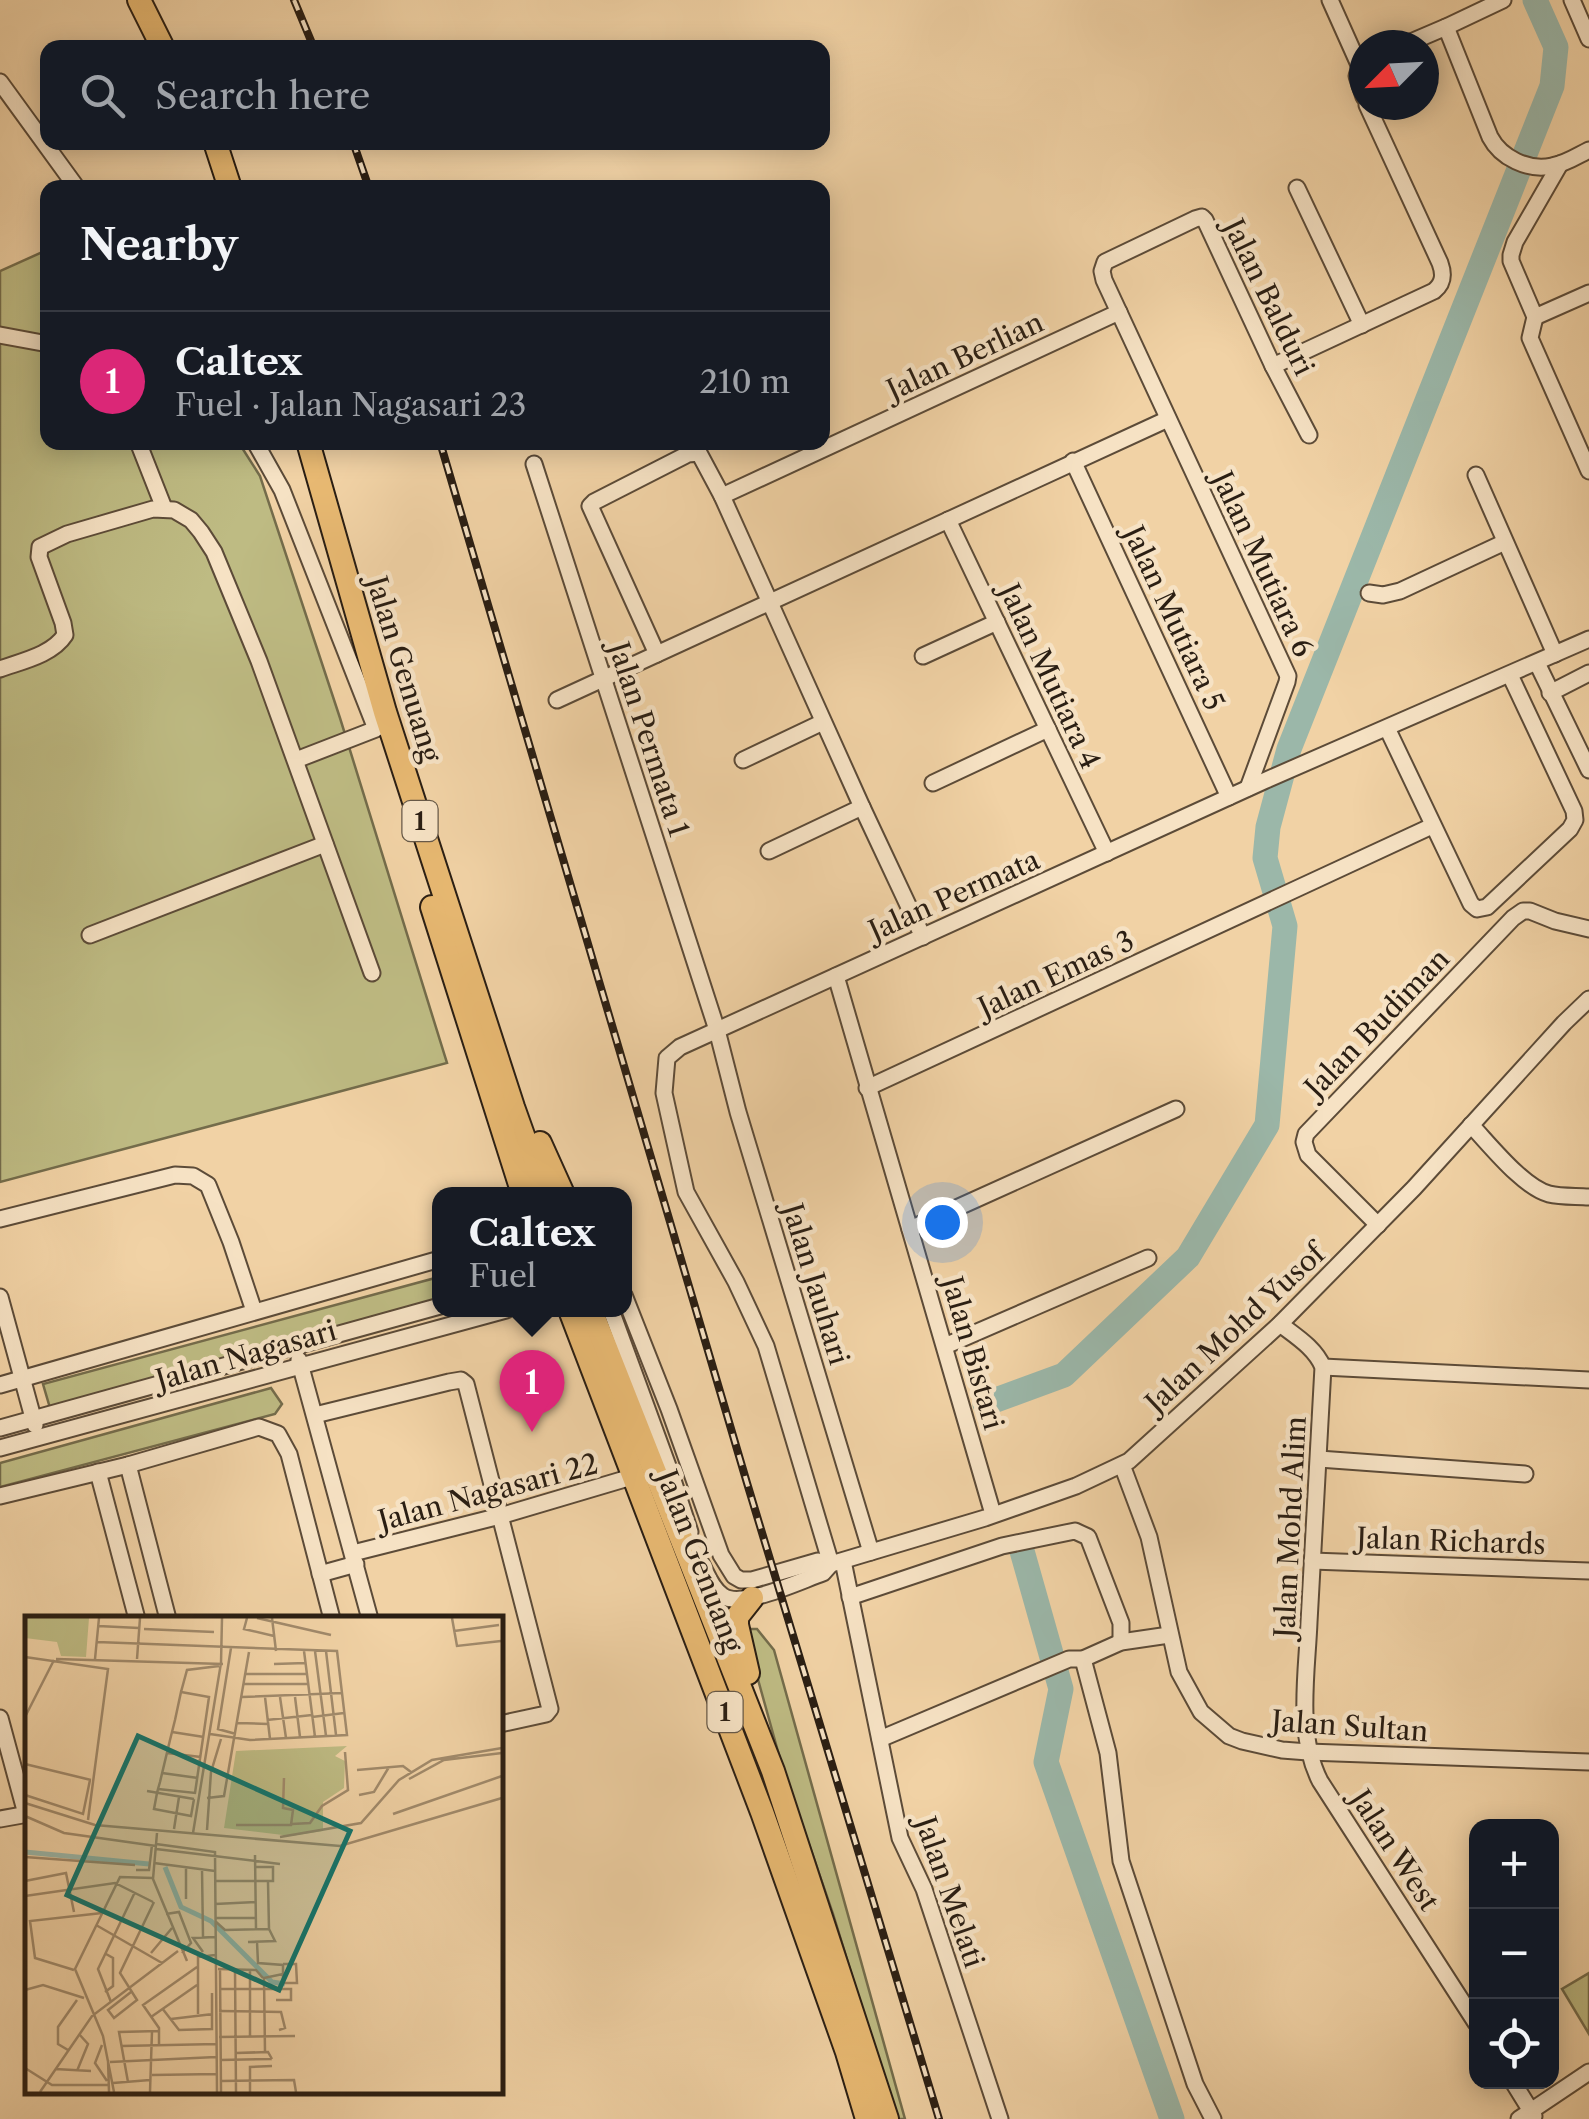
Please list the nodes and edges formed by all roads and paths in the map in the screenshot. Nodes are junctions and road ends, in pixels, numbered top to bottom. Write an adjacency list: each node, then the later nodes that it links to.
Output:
1 (139, 0): 10 (highway)
2 (154, 0): 11 (highway)
3 (1330, 0): 9 (street)
4 (1503, 0): 6 (street)
5 (1572, 0): 8 (street)
6 (1446, 27): 7 (street); 19 (street)
7 (1439, 30)
8 (1588, 33)
9 (1349, 39)
10 (159, 40)
11 (172, 40)
12 (0, 82): 14 (street)
13 (1374, 120): 27 (street)
14 (40, 137)
15 (49, 150): 20 (street)
16 (204, 150): 21 (highway)
17 (218, 150): 22 (highway)
18 (1589, 150): 19 (street)
19 (1560, 164): 26 (street)
20 (71, 180)
21 (213, 180)
22 (227, 180)
23 (1297, 188): 27 (street)
24 (1589, 293): 26 (street)
25 (1119, 312): 30 (street, Jalan Balduri); 31 (street, Jalan Mutiara 6); 34 (street, Jalan Berlian)
26 (1535, 317): 33 (street)
27 (1362, 325): 30 (street)
28 (0, 334): 29 (street)
29 (40, 342)
30 (1273, 366): 32 (street, Jalan Balduri)
31 (1168, 418): 40 (street); 70 (street, Jalan Mutiara 6)
32 (1309, 435)
33 (1583, 444): 42 (street)
34 (830, 446)
35 (141, 450): 45 (street)
36 (260, 450): 64 (street)
37 (296, 450): 64 (highway, Jalan Genuang / 1)
38 (310, 450): 83 (highway, Jalan Genuang / 1)
39 (821, 450): 44 (street, Jalan Berlian)
40 (1073, 461): 46 (street); 71 (street, Jalan Mutiara 5)
41 (534, 464): 59 (street, Jalan Permata 1)
42 (1589, 471)
43 (1476, 475): 47 (street)
44 (722, 496): 49 (street); 52 (street)
45 (164, 508): 56 (street); 66 (street)
46 (948, 520): 49 (street); 50 (street, Jalan Mutiara 4)
47 (1505, 542): 48 (street); 53 (street)
48 (1369, 593)
49 (769, 604): 52 (street); 62 (street)
50 (998, 622): 54 (street); 65 (street, Jalan Mutiara 4)
51 (1589, 639): 53 (street)
52 (657, 654): 59 (street)
53 (1555, 654): 55 (street)
54 (924, 656)
55 (1537, 663): 57 (street); 60 (street)
56 (0, 669)
57 (1510, 674): 63 (street); 73 (street)
58 (1589, 674): 60 (street)
59 (604, 678): 61 (street); 84 (street, Jalan Permata 1)
60 (1550, 692): 68 (street)
61 (557, 700)
62 (823, 722): 67 (street); 72 (street)
63 (1387, 728): 70 (street, Jalan Permata); 73 (street)
64 (376, 729): 66 (street); 89 (highway, Jalan Genuang / 1)
65 (1048, 729): 69 (street); 76 (street, Jalan Mutiara 4)
66 (296, 760): 74 (street)
67 (743, 760)
68 (1589, 770)
69 (933, 783)
70 (1248, 788): 71 (street, Jalan Permata)
71 (1229, 796): 76 (street, Jalan Permata)
72 (862, 807): 75 (street); 79 (street)
73 (1432, 826): 86 (street, Jalan Emas 3)
74 (326, 844): 78 (street); 80 (street)
75 (769, 851)
76 (1107, 853): 79 (street, Jalan Permata)
77 (1589, 929): 94 (street, Jalan Budiman)
78 (90, 935)
79 (923, 937): 81 (street, Jalan Permata)
80 (372, 973)
81 (836, 976): 84 (street, Jalan Permata); 86 (street, Jalan Bistari)
82 (1589, 999): 88 (street, Jalan Mohd Yusof)
83 (486, 1021): 90 (highway, Jalan Genuang / 1); 91 (highway)
84 (717, 1030): 85 (street, Jalan Permata); 128 (street, Jalan Jauhari)
85 (668, 1058): 131 (street, Jalan Melati)
86 (867, 1088): 95 (street, Jalan Bistari)
87 (1176, 1109): 95 (street)
88 (1471, 1125): 92 (street); 94 (street, Jalan Mohd Yusof)
89 (520, 1187)
90 (542, 1187)
91 (560, 1187)
92 (1589, 1196)
93 (0, 1219): 100 (street)
94 (1378, 1225): 106 (street, Jalan Mohd Yusof)
95 (910, 1229): 108 (street, Jalan Bistari)
96 (1148, 1258): 108 (street)
97 (432, 1261): 100 (street, Jalan Nagasari)
98 (0, 1297): 111 (street)
99 (432, 1308): 107 (street, Jalan Nagasari)
100 (254, 1311): 111 (street, Jalan Nagasari)
101 (632, 1316): 131 (street)
102 (480, 1317): 109 (street, Jalan Nagasari)
103 (573, 1317): 124 (highway, Jalan Genuang / 1)
104 (593, 1317): 148 (highway, Jalan Genuang / 1)
105 (614, 1317): 134 (street)
106 (1280, 1324): 110 (street); 121 (street, Jalan Mohd Yusof)
107 (294, 1346): 109 (street); 115 (street, Jalan Nagasari)
108 (945, 1346): 126 (street, Jalan Bistari)
109 (300, 1366): 114 (street); 117 (street, Jalan Nagasari)
110 (1323, 1367): 112 (street); 119 (street, Jalan Mohd Alim)
111 (23, 1379): 113 (street, Jalan Nagasari); 115 (street)
112 (1589, 1380)
113 (0, 1384)
114 (315, 1415): 127 (street); 129 (street)
115 (33, 1420): 116 (street, Jalan Nagasari); 117 (street)
116 (0, 1428)
117 (38, 1439): 118 (street, Jalan Nagasari)
118 (0, 1448)
119 (1319, 1459): 123 (street); 130 (street, Jalan Mohd Alim)
120 (128, 1464): 122 (street); 133 (street); 137 (street)
121 (1122, 1465): 126 (street, Jalan Mohd Yusof); 140 (street, Jalan Sultan)
122 (98, 1472): 125 (street); 136 (street)
123 (1525, 1474)
124 (635, 1476): 127 (street, Jalan Nagasari 22); 156 (highway, Jalan Genuang / 1)
125 (0, 1496)
126 (994, 1514): 128 (street, Jalan Mohd Yusof)
127 (500, 1516): 129 (street, Jalan Nagasari 22); 144 (street)
128 (871, 1552): 131 (street, Jalan Mohd Yusof)
129 (354, 1559): 133 (street, Jalan Nagasari 22); 139 (street)
130 (1312, 1561): 132 (street, Jalan Richards); 146 (street, Jalan Mohd Alim)
131 (837, 1562): 134 (street); 135 (street, Jalan Melati)
132 (1589, 1571)
133 (320, 1574): 138 (street)
134 (752, 1598): 148 (highway)
135 (850, 1598): 141 (street); 145 (street, Jalan Melati)
136 (136, 1616)
137 (167, 1616)
138 (331, 1616)
139 (369, 1616)
140 (1170, 1635): 141 (street); 146 (street, Jalan Sultan)
141 (1121, 1642): 142 (street)
142 (1076, 1659): 145 (street); 159 (street)
143 (0, 1718): 149 (street)
144 (502, 1724)
145 (880, 1739): 158 (street, Jalan Melati)
146 (1308, 1752): 147 (street, Jalan Sultan); 152 (street, Jalan West)
147 (1589, 1762)
148 (773, 1771): 157 (highway, Jalan Genuang / 1)
149 (25, 1807)
150 (25, 1814): 151 (street)
151 (0, 1819)
152 (1469, 2012)
153 (1589, 2072): 155 (street)
154 (1516, 2089): 155 (street)
155 (1529, 2116)
156 (867, 2119)
157 (886, 2119)
158 (1000, 2119)
159 (1213, 2119)

